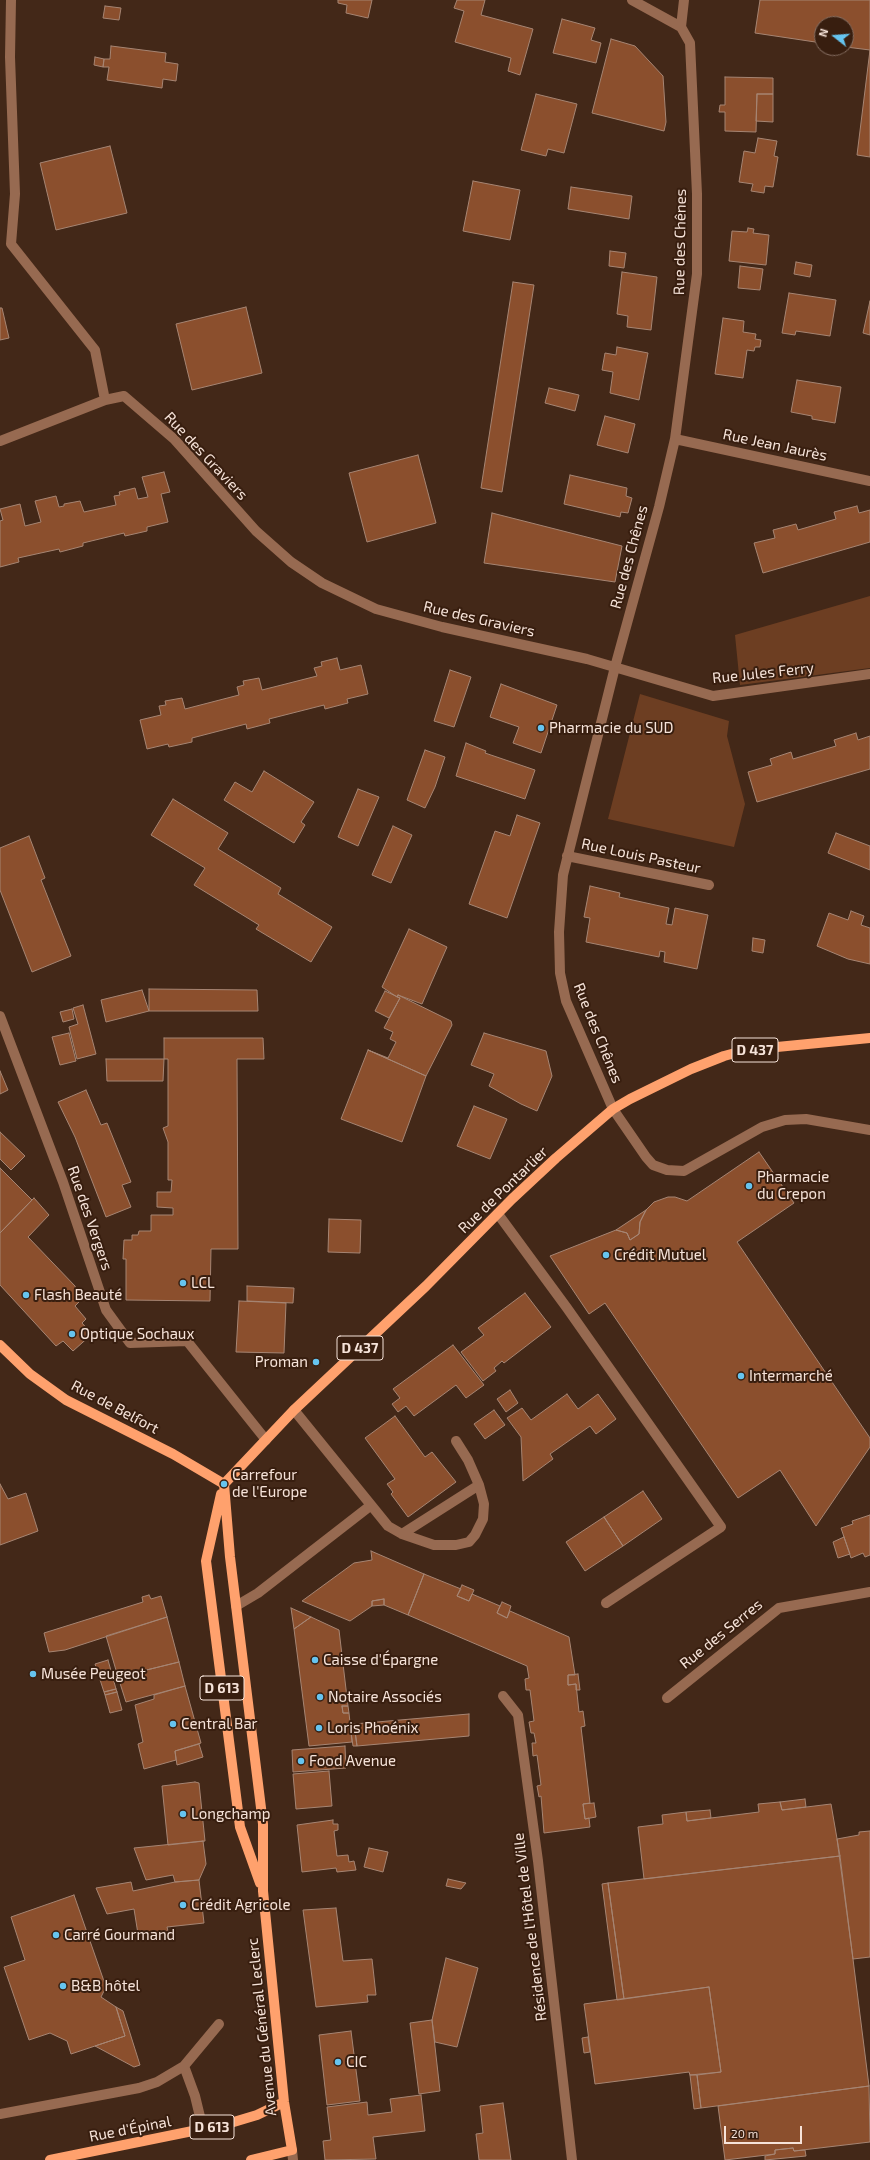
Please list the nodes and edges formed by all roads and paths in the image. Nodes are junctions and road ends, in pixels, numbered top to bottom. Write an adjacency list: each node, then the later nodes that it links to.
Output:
1 (11, 0): 5 (street)
2 (632, 0): 4 (street)
3 (684, 0): 4 (street)
4 (681, 27): 6 (street, Rue des Chênes)
5 (105, 400): 7 (street); 9 (street, Rue des Graviers)
6 (675, 439): 8 (street, Rue Jean Jaurès); 9 (street, Rue des Chênes)
7 (0, 442)
8 (870, 481)
9 (614, 667): 10 (street, Rue Jules Ferry); 11 (street, Rue des Chênes)
10 (870, 674)
11 (567, 856): 12 (street, Rue Louis Pasteur); 15 (street, Rue des Chênes)
12 (709, 885)
13 (0, 1016): 22 (street, Rue des Vergers)
14 (870, 1038): 15 (main road, Rue de Pontarlier / D 437)
15 (613, 1110): 17 (street, Rue des Chênes); 19 (main road, Rue de Pontarlier / D 437)
16 (870, 1123): 17 (street)
17 (853, 1128): 18 (street, Rue des Chênes)
18 (870, 1130)
19 (498, 1214): 21 (main road, Rue de Pontarlier / D 437); 29 (street)
20 (0, 1345): 24 (main road, Rue de Belfort)
21 (294, 1410): 22 (main road, Rue de Pontarlier / D 437); 26 (street)
22 (266, 1440): 24 (main road, Rue de Pontarlier / D 437)
23 (456, 1441): 25 (street)
24 (224, 1484): 30 (main road, Avenue du Général Leclerc / D 613); 33 (main road, Avenue du Général Leclerc / D 613)
25 (479, 1485): 27 (street); 27 (street)
26 (370, 1506): 27 (street); 30 (street)
27 (402, 1534)
28 (870, 1592): 32 (street, Rue des Serres)
29 (606, 1603)
30 (236, 1606): 33 (main road, Avenue du Général Leclerc / D 613)
31 (503, 1696): 42 (street, Résidence de l'Hôtel de Ville)
32 (667, 1698)
33 (263, 1890): 36 (main road, Avenue du Général Leclerc)
34 (219, 2024): 35 (street)
35 (184, 2066): 37 (street); 38 (street)
36 (284, 2102): 38 (main road, Rue d'Épinal / D 613); 39 (main road, Avenue du Général Leclerc)
37 (0, 2114)
38 (203, 2129): 40 (main road, Rue d'Épinal / D 613)
39 (293, 2155): 41 (main road)
40 (50, 2160)
41 (251, 2160)
42 (572, 2160)

